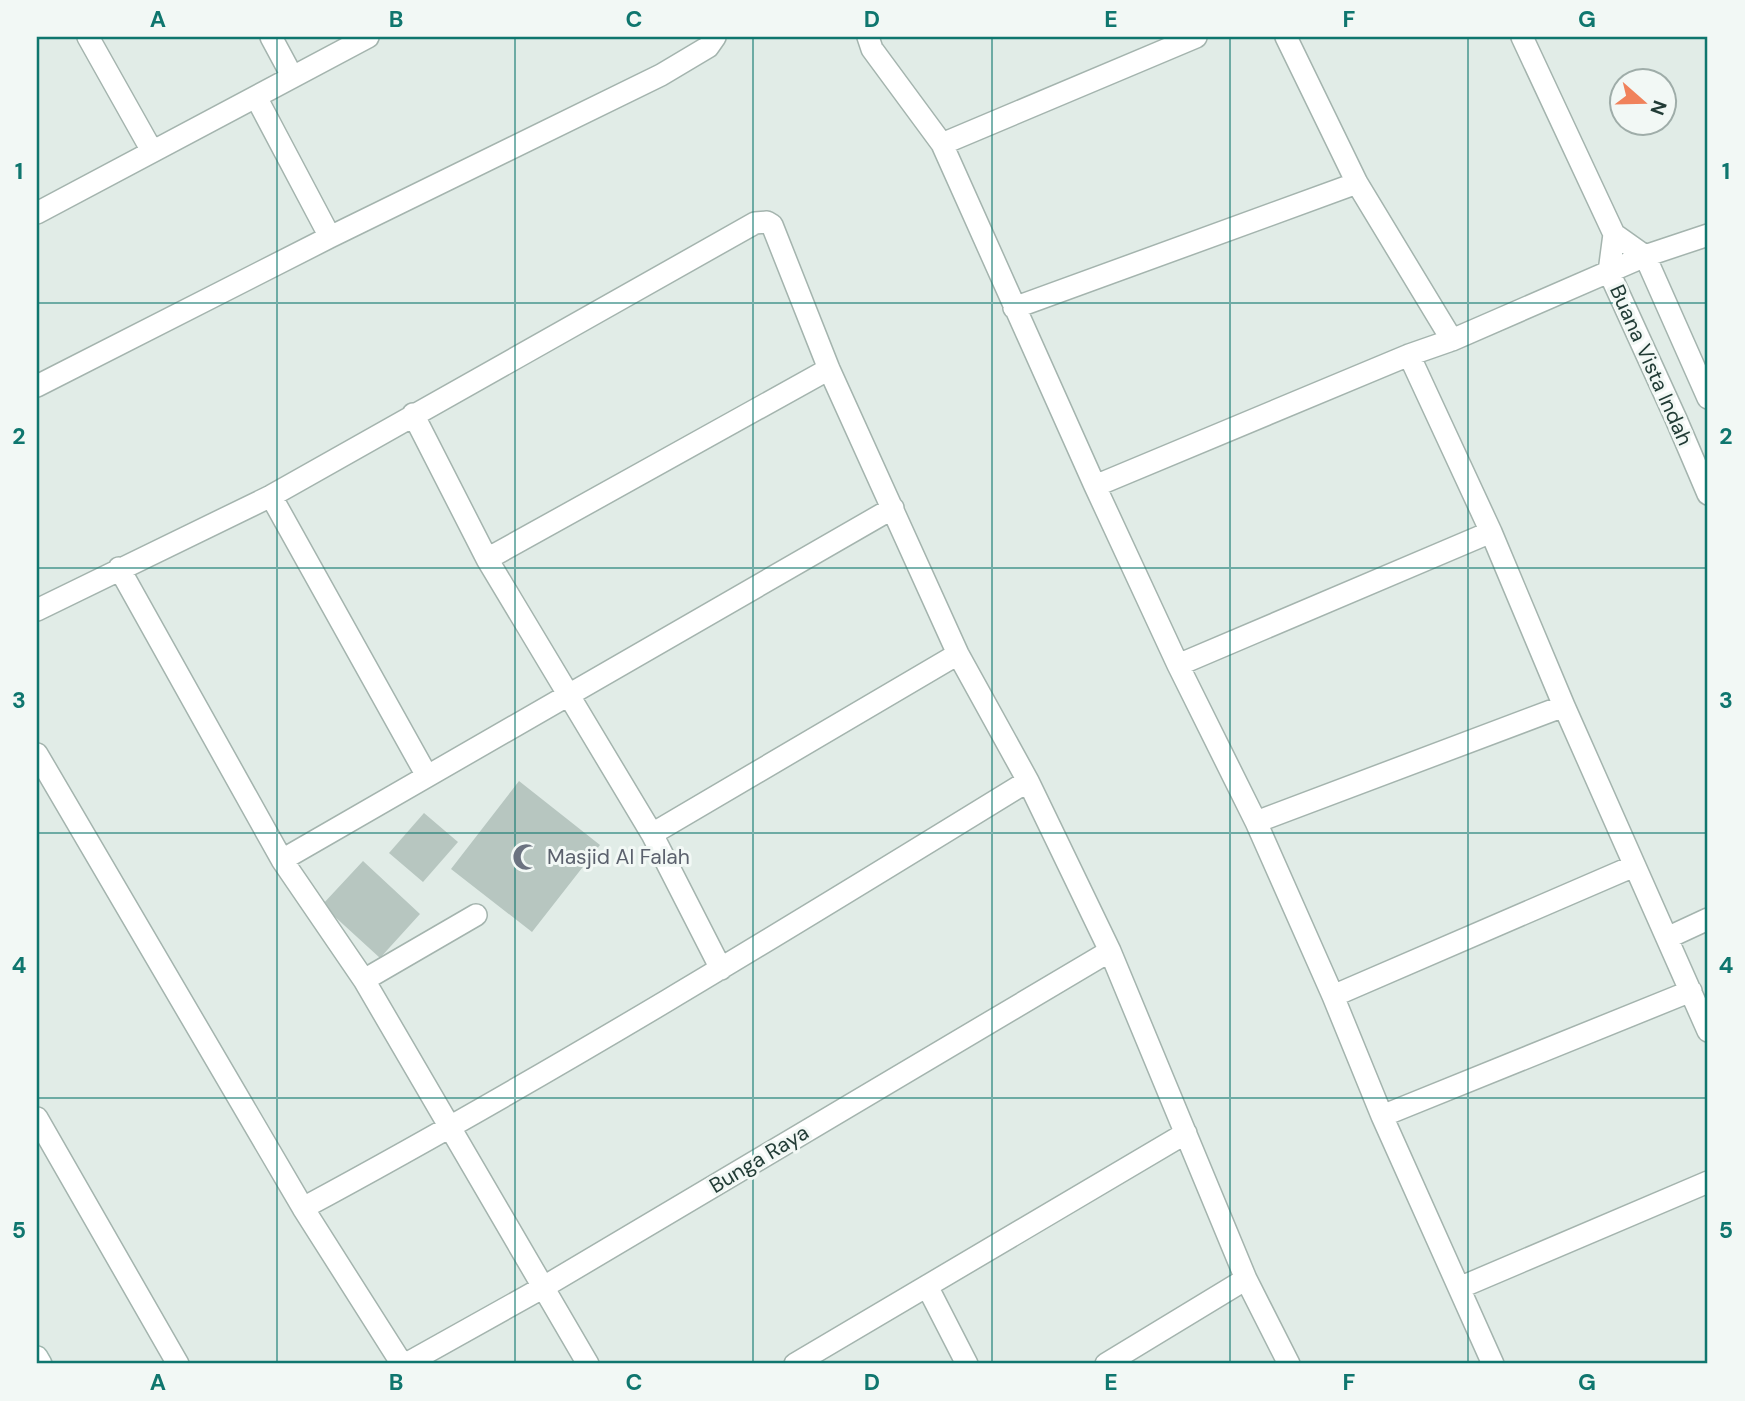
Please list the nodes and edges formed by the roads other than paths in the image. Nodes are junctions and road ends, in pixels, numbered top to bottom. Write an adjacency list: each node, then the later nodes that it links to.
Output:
1 (88, 37): 12 (street)
2 (271, 37): 9 (street)
3 (368, 37): 9 (street)
4 (715, 37): 17 (street)
5 (868, 37): 11 (street)
6 (1196, 37): 11 (street)
7 (1286, 37): 13 (street)
8 (1522, 37): 15 (street, Buana Vista Indah)
9 (292, 76): 10 (street)
10 (256, 97): 12 (street); 17 (street)
11 (942, 145): 20 (street)
12 (152, 151): 14 (street)
13 (1357, 183): 20 (street); 21 (street)
14 (37, 213)
15 (1614, 234): 18 (street, Buana Vista Indah); 19 (street, Buana Vista Indah)
16 (1708, 235): 18 (street)
17 (330, 237): 24 (street)
18 (1645, 256): 19 (street); 25 (street, Buana Vista Indah)
19 (1609, 272): 21 (street); 28 (street, Buana Vista Indah)
20 (1014, 308): 27 (street)
21 (1452, 340): 22 (street)
22 (1409, 355): 27 (street); 31 (street)
23 (829, 369): 26 (street); 30 (street); 32 (street)
24 (37, 386)
25 (1708, 398)
26 (413, 414): 29 (street); 32 (street)
27 (1096, 486): 36 (street)
28 (1708, 494)
29 (271, 496): 33 (street); 40 (street)
30 (893, 508): 35 (street); 37 (street)
31 (1491, 532): 36 (street); 38 (street)
32 (486, 559): 37 (street)
33 (119, 568): 34 (street); 44 (street)
34 (37, 610)
35 (958, 654): 41 (street); 43 (street)
36 (1178, 665): 42 (street)
37 (567, 694): 40 (street); 43 (street)
38 (1564, 706): 42 (street); 45 (street)
39 (37, 754): 60 (street)
40 (428, 776): 44 (street)
41 (1028, 781): 49 (street); 50 (street)
42 (1256, 822): 53 (street)
43 (652, 834): 50 (street)
44 (282, 860): 51 (street)
45 (1634, 866): 48 (street); 53 (street)
46 (476, 915): 51 (street)
47 (1708, 919): 48 (street)
48 (1667, 937): 52 (street)
49 (1110, 951): 58 (street); 63 (street, Bunga Raya)
50 (721, 969): 57 (street)
51 (364, 980): 57 (street)
52 (1691, 991): 54 (street); 55 (street)
53 (1333, 996): 55 (street)
54 (1708, 1031)
55 (1382, 1116): 64 (street)
56 (37, 1118): 67 (street)
57 (450, 1129): 60 (street); 63 (street)
58 (1186, 1133): 61 (street); 62 (street)
59 (1708, 1182): 64 (street)
60 (303, 1208): 68 (street)
61 (1246, 1279): 72 (street); 73 (street)
62 (927, 1286): 70 (street); 71 (street)
63 (542, 1288): 68 (street, Bunga Raya); 69 (street)
64 (1459, 1288): 74 (street)
65 (37, 1357): 66 (street)
66 (41, 1364)
67 (178, 1364)
68 (404, 1364)
69 (589, 1364)
70 (795, 1364)
71 (967, 1364)
72 (1106, 1364)
73 (1289, 1364)
74 (1493, 1364)

